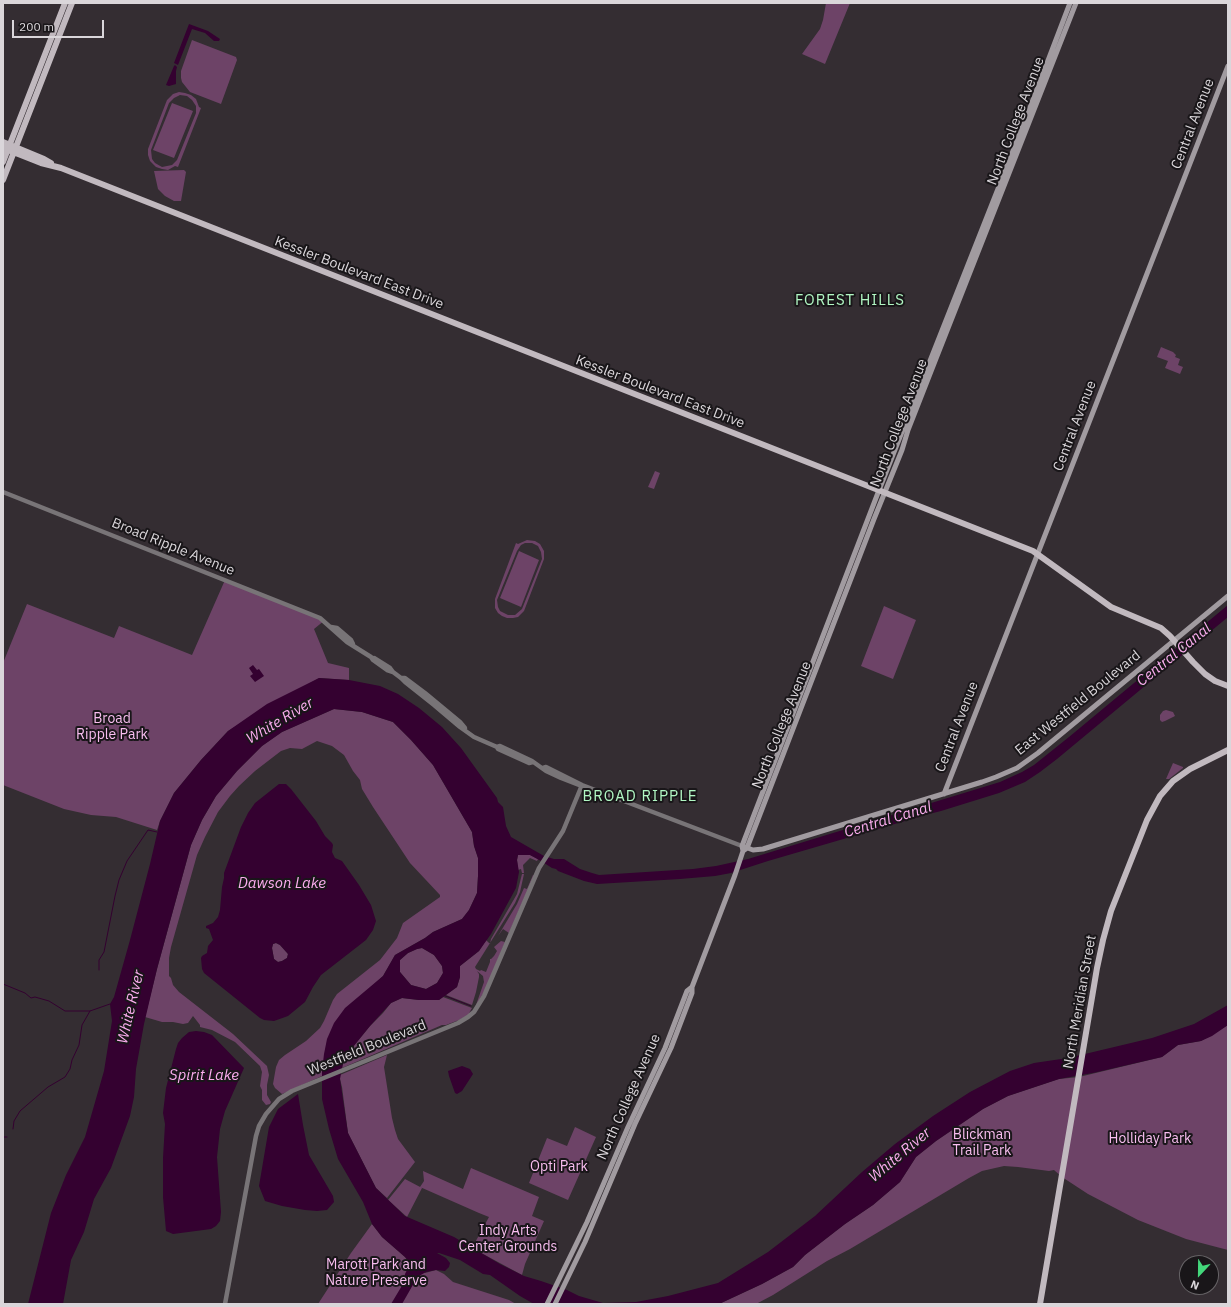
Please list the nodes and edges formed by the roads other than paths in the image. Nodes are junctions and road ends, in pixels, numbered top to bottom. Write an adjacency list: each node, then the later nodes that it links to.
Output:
1 (65, 3): 7 (main road)
2 (72, 3): 7 (main road)
3 (1070, 3): 11 (main road, North College Avenue)
4 (1076, 3): 11 (main road, North College Avenue)
5 (1228, 66): 12 (main road, Central Avenue)
6 (3, 142): 7 (main road, Kessler Boulevard East Drive)
7 (10, 149): 8 (main road); 9 (main road); 11 (main road, Kessler Boulevard East Drive)
8 (3, 162)
9 (3, 180)
10 (3, 492): 17 (street, Broad Ripple Avenue)
11 (882, 492): 12 (main road, Kessler Boulevard East Drive); 19 (main road, North College Avenue)
12 (1037, 554): 14 (main road, Kessler Boulevard East Drive); 18 (main road, Central Avenue)
13 (1228, 596): 14 (main road, East Westfield Boulevard)
14 (1176, 642): 15 (main road, Kessler Boulevard East Drive); 18 (main road, East Westfield Boulevard)
15 (1228, 686)
16 (1228, 750): 24 (main road, North Meridian Street)
17 (582, 785): 19 (street, Broad Ripple Avenue); 21 (street, Westfield Boulevard)
18 (944, 794): 19 (main road, East Westfield Boulevard)
19 (744, 848): 20 (main road, North College Avenue)
20 (692, 987): 22 (main road, North College Avenue); 23 (main road, North College Avenue)
21 (224, 1304)
22 (547, 1304)
23 (555, 1304)
24 (1040, 1304)

